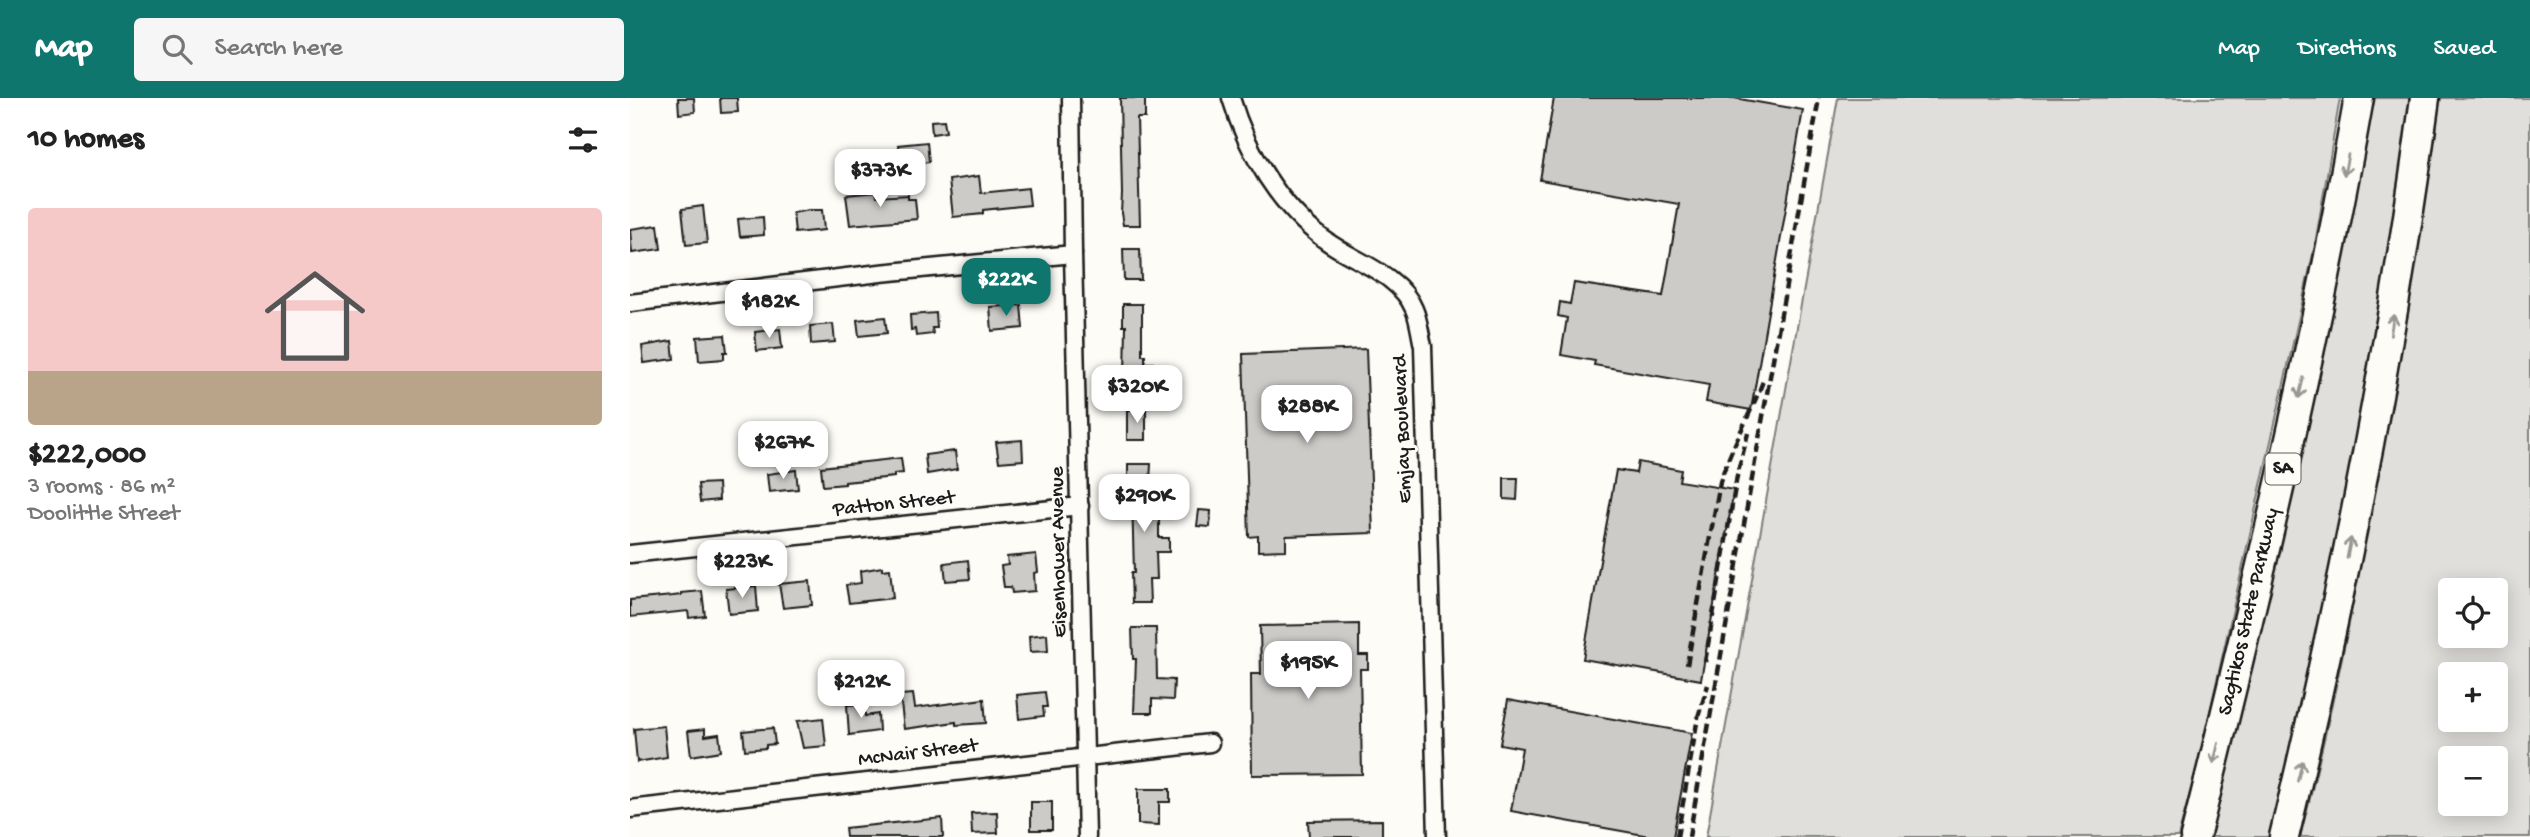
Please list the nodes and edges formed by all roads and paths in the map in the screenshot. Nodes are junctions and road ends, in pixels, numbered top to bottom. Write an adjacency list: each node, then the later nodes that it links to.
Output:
1 (1071, 98): 5 (street, Eisenhower Avenue)
2 (1231, 98): 13 (street, Emjay Boulevard)
3 (2359, 98): 14 (highway, Sagtikos State Parkway / SA, one-way to 14)
4 (2425, 98): 15 (highway, one-way to 4)
5 (1073, 254): 6 (street); 7 (street, Eisenhower Avenue)
6 (630, 303)
7 (1080, 506): 8 (street, Patton Street); 10 (street, Eisenhower Avenue)
8 (630, 554)
9 (1210, 743): 10 (street, McNair Street)
10 (1086, 756): 11 (street, McNair Street); 12 (street, Eisenhower Avenue)
11 (630, 809)
12 (1087, 837)
13 (1437, 837)
14 (2195, 837)
15 (2284, 837)

